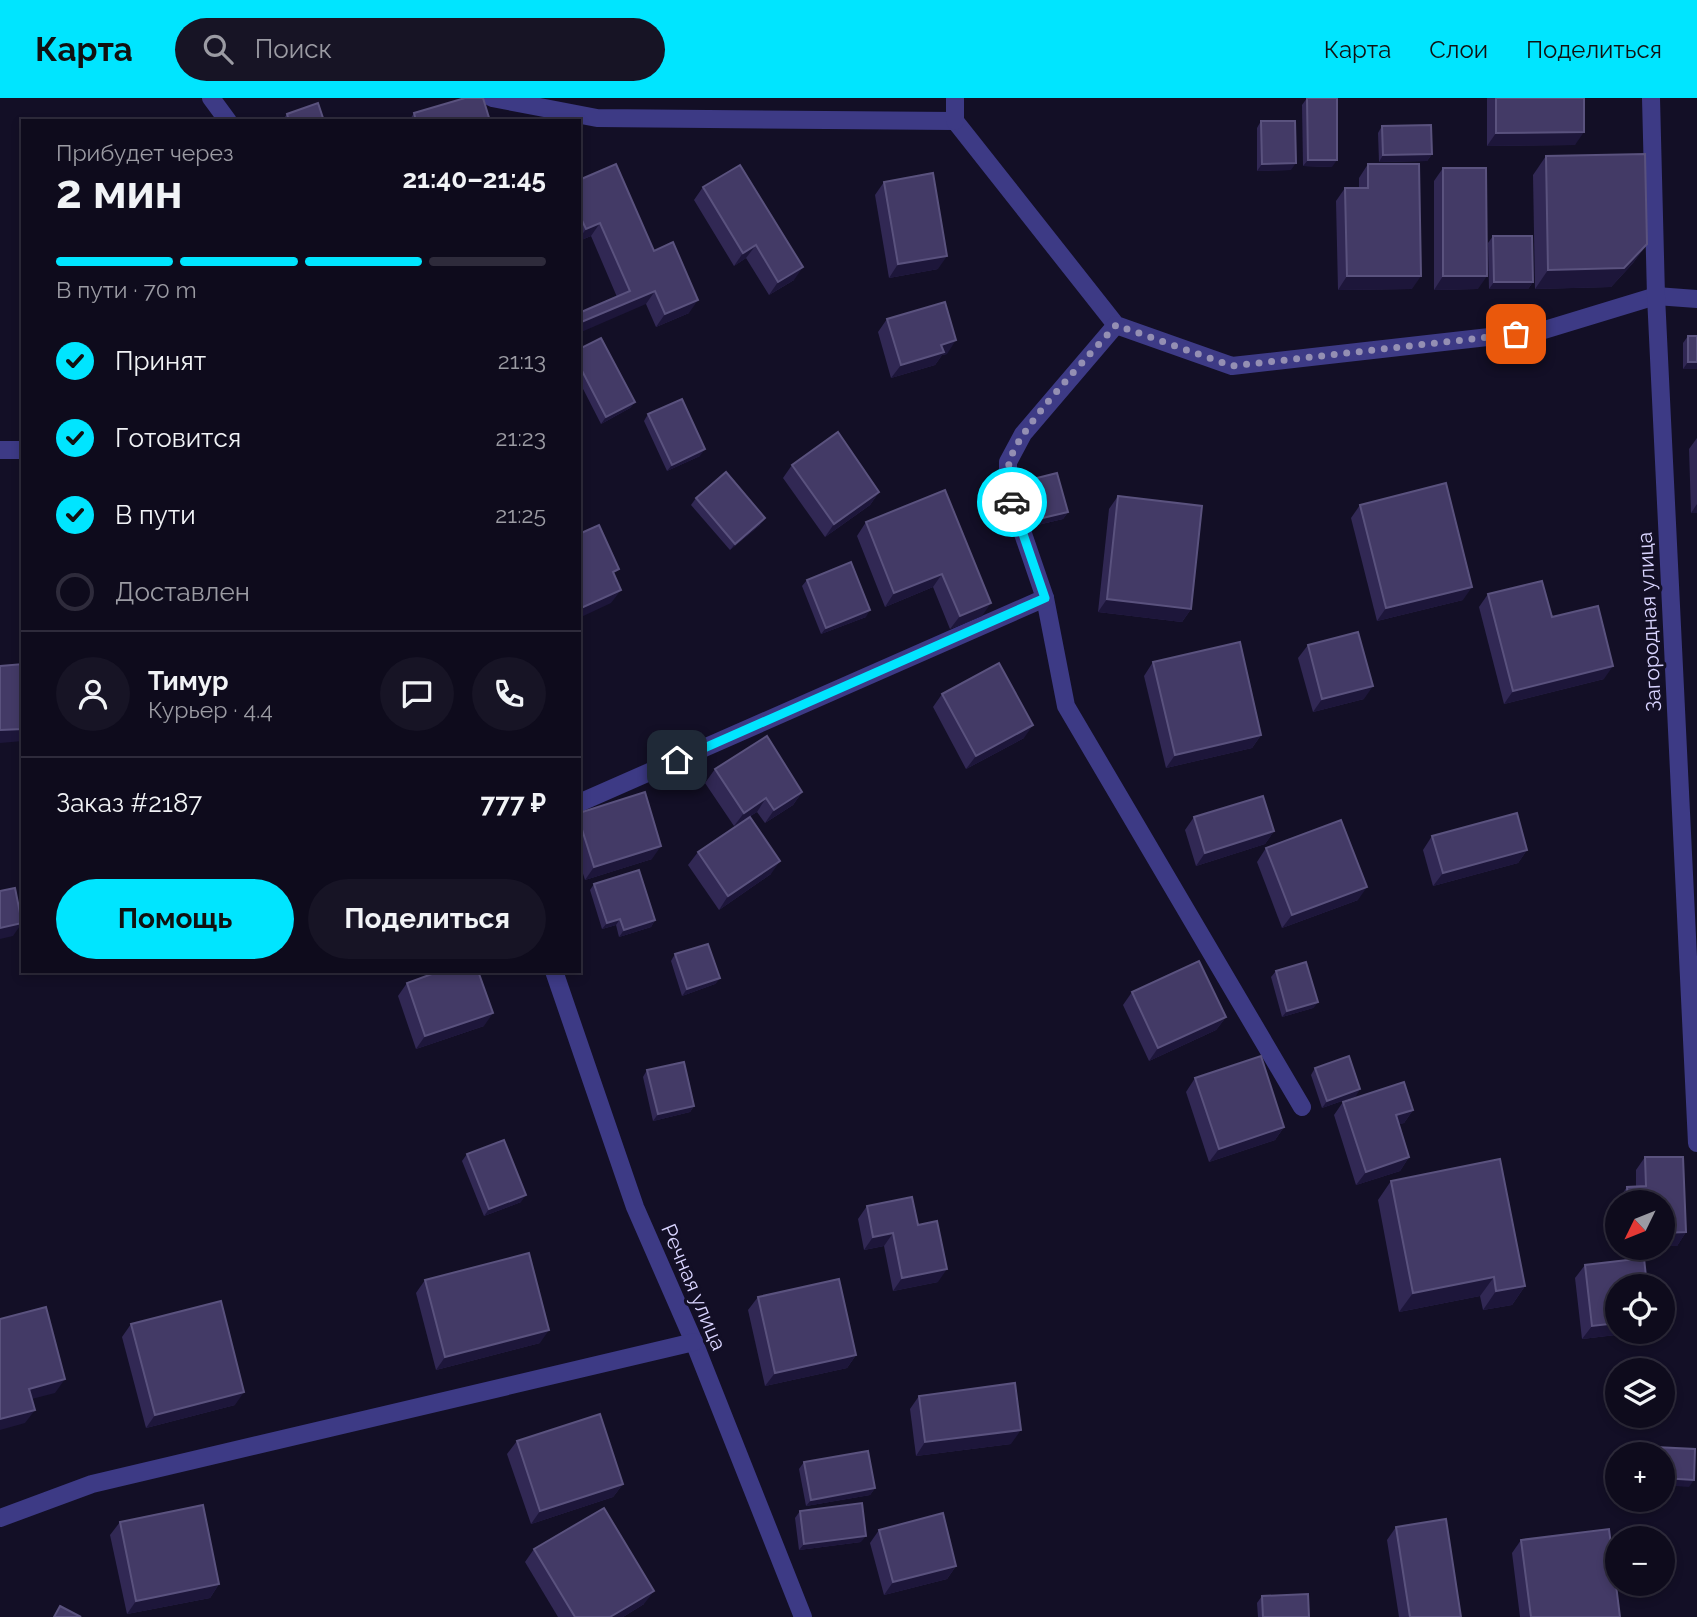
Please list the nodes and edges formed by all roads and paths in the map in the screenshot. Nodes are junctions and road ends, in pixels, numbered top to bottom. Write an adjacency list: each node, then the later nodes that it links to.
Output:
1 (211, 98): 5 (street)
2 (492, 98): 6 (street)
3 (955, 98): 6 (street)
4 (1651, 98): 7 (street, Загородная улица)
5 (227, 119)
6 (955, 121): 9 (street)
7 (1656, 296): 8 (street); 9 (street); 16 (street, Загородная улица)
8 (1697, 299)
9 (1116, 325): 12 (street)
10 (0, 450): 11 (street)
11 (21, 450)
12 (1045, 598): 13 (street); 15 (street)
13 (581, 802)
14 (555, 973): 17 (street, Речная улица)
15 (1302, 1107)
16 (1697, 1143)
17 (694, 1342): 18 (street); 19 (street, Речная улица)
18 (0, 1518)
19 (803, 1617)

